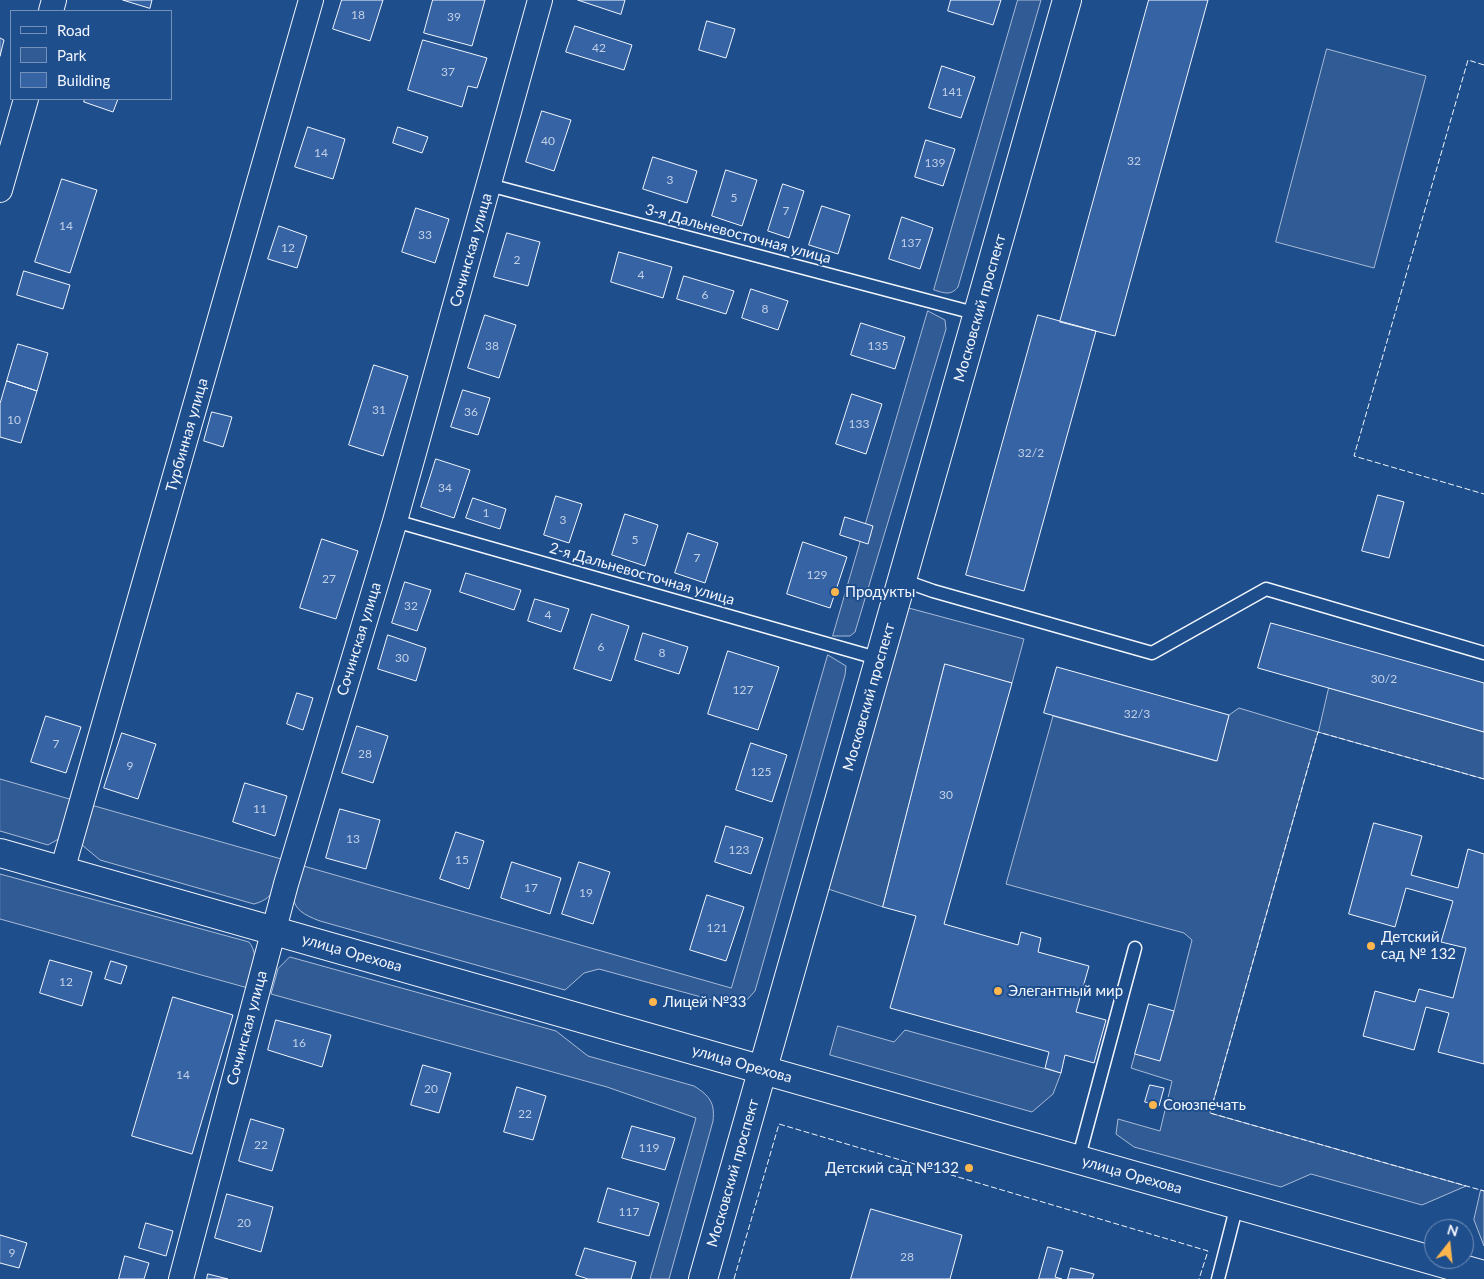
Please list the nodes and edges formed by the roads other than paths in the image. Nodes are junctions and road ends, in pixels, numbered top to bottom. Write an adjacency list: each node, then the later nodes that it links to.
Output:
1 (311, 0): 13 (street, Турбинная улица)
2 (540, 0): 5 (street, Сочинская улица)
3 (1067, 0): 7 (street, Московский проспект)
4 (26, 100): 6 (street)
5 (489, 185): 7 (lane, 3-я Дальневосточная улица); 8 (street, Сочинская улица)
6 (0, 190)
7 (978, 314): 9 (street, Московский проспект)
8 (395, 521): 11 (lane, 2-я Дальневосточная улица); 14 (street, Сочинская улица)
9 (902, 580): 10 (lane); 11 (street, Московский проспект)
10 (1484, 653)
11 (880, 659): 16 (street, Московский проспект)
12 (0, 853): 13 (street, улица Орехова)
13 (62, 871): 14 (street, улица Орехова)
14 (273, 931): 16 (street, улица Орехова); 20 (street, Сочинская улица)
15 (1135, 948): 17 (lane)
16 (763, 1070): 17 (street, улица Орехова); 21 (street, Московский проспект)
17 (1078, 1160): 18 (street, улица Орехова)
18 (1237, 1205): 19 (street, улица Орехова); 22 (lane)
19 (1484, 1275)
20 (181, 1279)
21 (703, 1279)
22 (1218, 1279)

